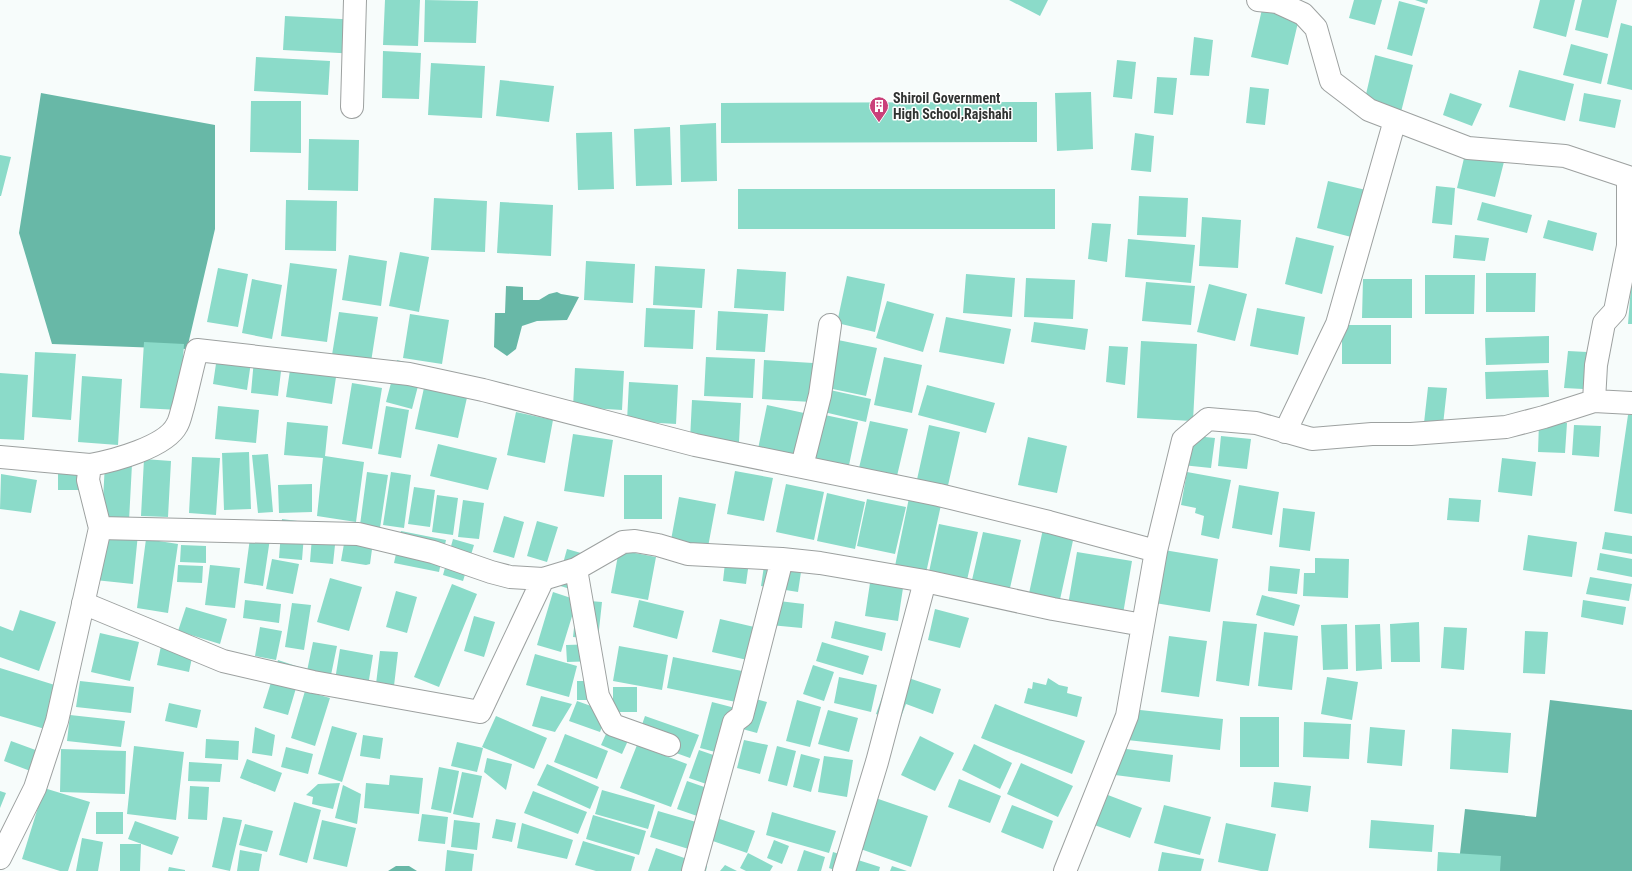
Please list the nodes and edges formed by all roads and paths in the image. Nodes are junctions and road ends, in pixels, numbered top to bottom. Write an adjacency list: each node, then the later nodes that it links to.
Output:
1 (355, 0): 3 (street)
2 (1258, 0): 4 (street)
3 (352, 107)
4 (1395, 120): 5 (street); 9 (street)
5 (1630, 177): 7 (street)
6 (830, 325): 12 (street)
7 (1594, 401): 8 (street); 9 (street)
8 (1632, 404)
9 (1285, 432): 14 (street)
10 (0, 457): 11 (street)
11 (90, 465): 12 (street); 13 (street)
12 (802, 466): 14 (street)
13 (100, 528): 17 (street); 19 (street)
14 (1156, 552): 20 (street)
15 (782, 559): 16 (street); 18 (street); 23 (street)
16 (576, 569): 17 (street); 21 (street)
17 (543, 579): 19 (street)
18 (925, 581): 20 (street); 24 (street)
19 (83, 603): 22 (street)
20 (1143, 625): 25 (street)
21 (669, 745)
22 (0, 858)
23 (693, 871)
24 (844, 871)
25 (1065, 871)

